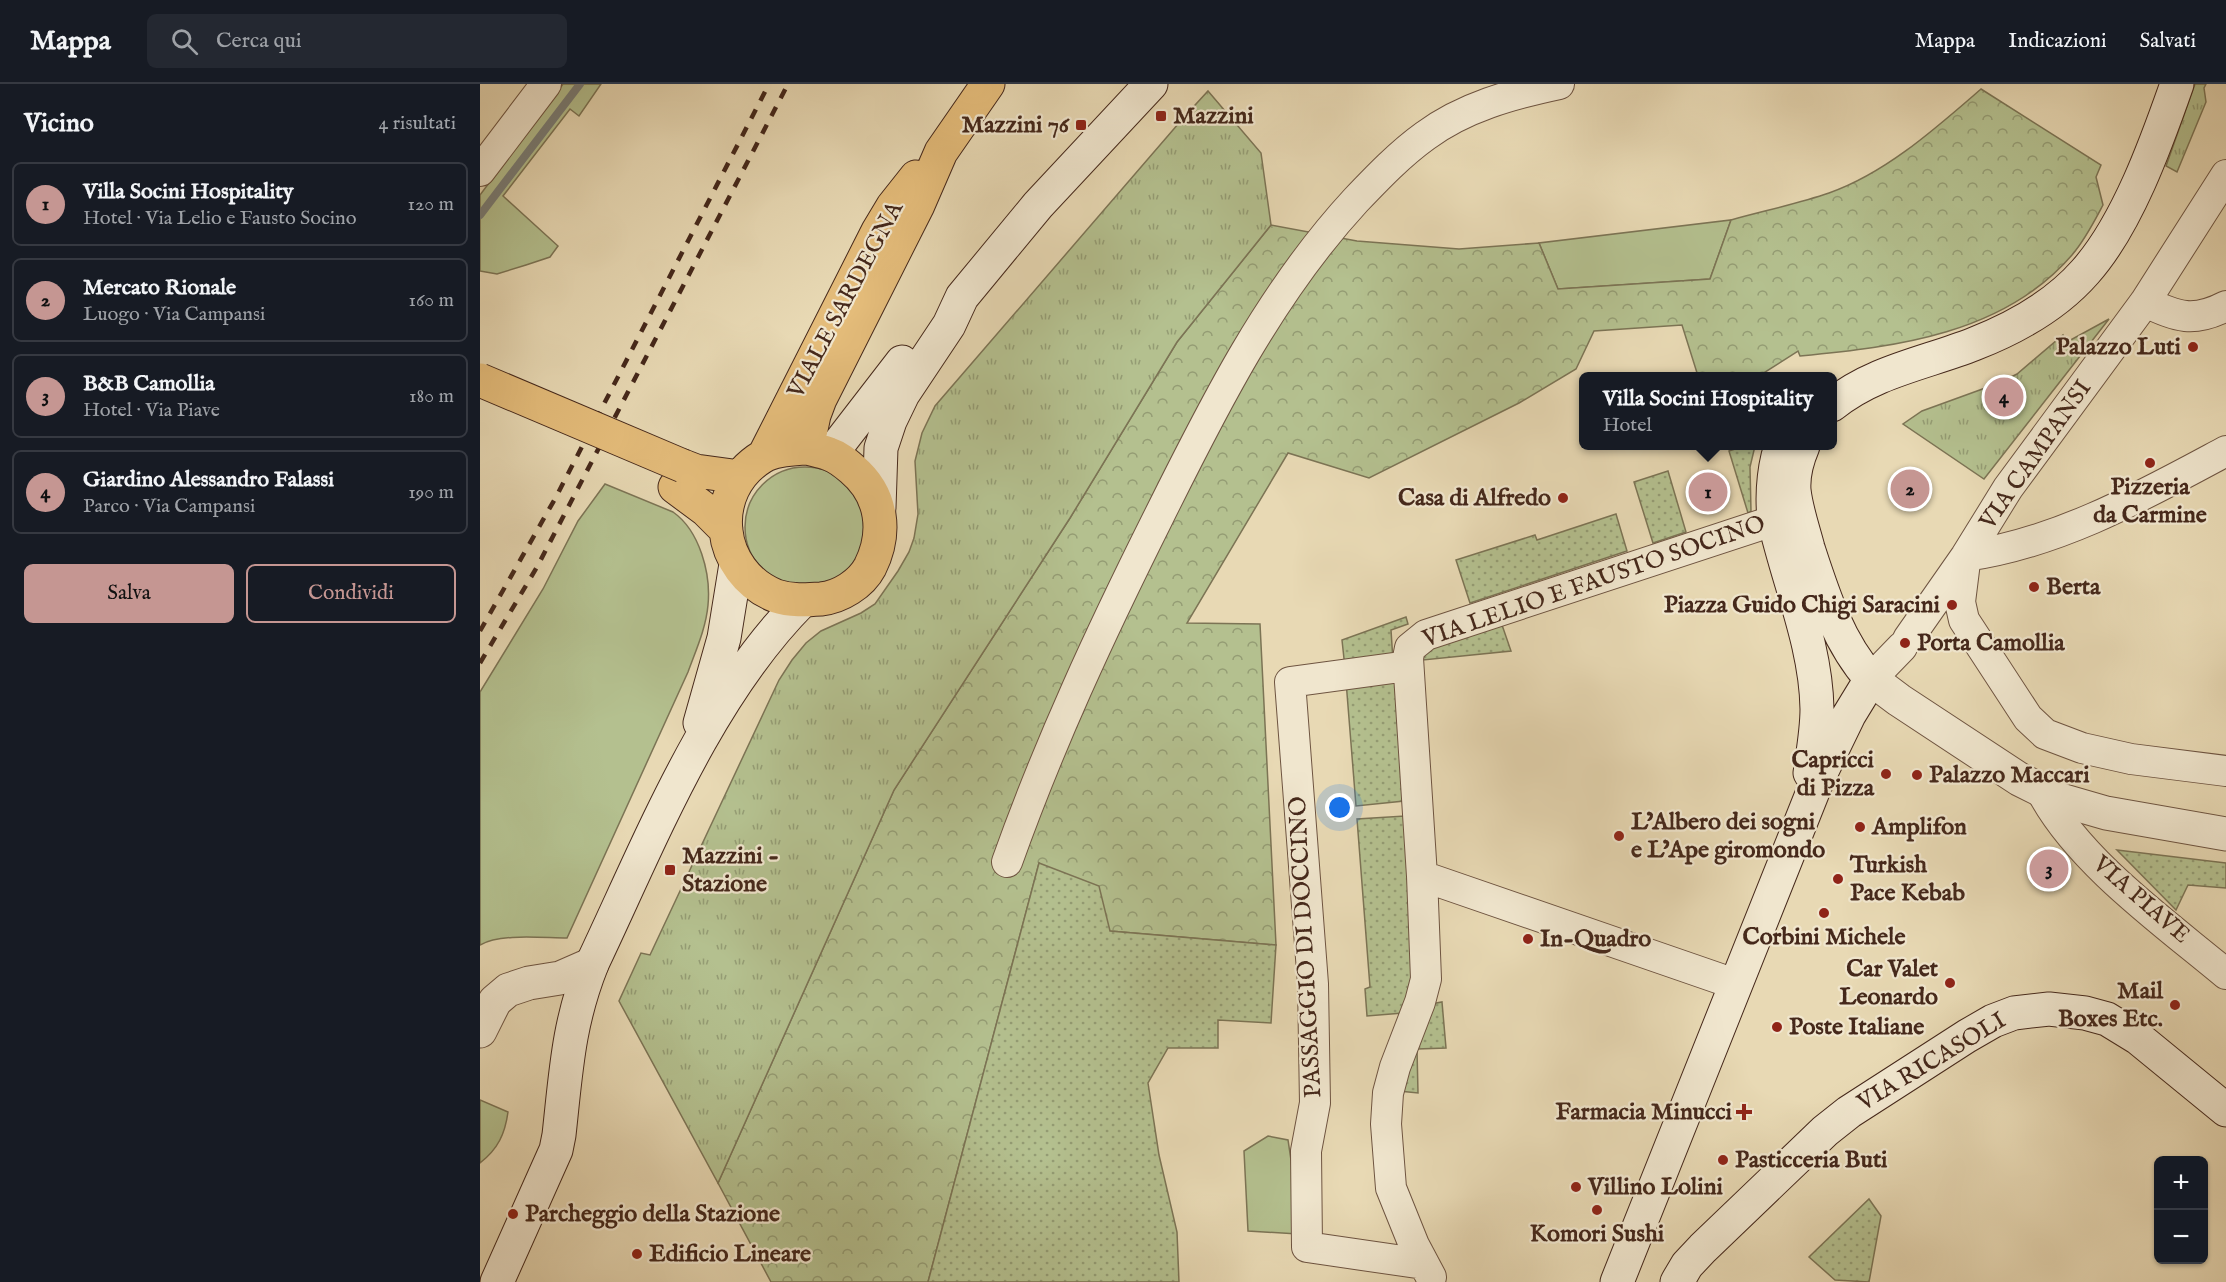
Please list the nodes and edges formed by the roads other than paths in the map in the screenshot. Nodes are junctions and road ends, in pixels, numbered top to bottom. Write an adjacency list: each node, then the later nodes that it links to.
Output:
1 (546, 84): 7 (street)
2 (988, 84): 6 (main road, VIALE SARDEGNA)
3 (1151, 84): 9 (main road)
4 (1559, 84): 35 (street)
5 (2177, 84): 13 (main road)
6 (941, 152): 17 (main road, VIALE SARDEGNA); 19 (main road, VIALE SARDEGNA)
7 (480, 171)
8 (2226, 175): 10 (street, VIA CAMPANSI)
9 (962, 297): 17 (main road); 22 (main road)
10 (2145, 302): 11 (street); 25 (street, VIA CAMPANSI)
11 (2226, 306)
12 (480, 380): 20 (main road, bridge)
13 (1838, 398)
14 (480, 404): 20 (main road)
15 (1780, 450): 23 (main road)
16 (1802, 450): 23 (main road)
17 (819, 451): 19 (main road); 22 (main road)
18 (2226, 451): 25 (street)
19 (764, 456): 21 (main road)
20 (679, 477): 21 (main road); 24 (main road)
21 (740, 477): 24 (main road)
22 (879, 508): 27 (main road)
23 (1786, 516): 28 (street, VIA LELIO E FAUSTO SOCINO); 29 (main road); 33 (main road)
24 (726, 530): 26 (main road)
25 (1966, 556): 29 (street); 31 (street)
26 (736, 564): 27 (main road); 30 (main road)
27 (802, 601): 30 (main road)
28 (1408, 666): 36 (street, VIA LELIO E FAUSTO SOCINO); 42 (street, PASSAGGIO DI DOCCINO)
29 (1871, 679): 32 (main road); 33 (main road)
30 (690, 757): 37 (main road)
31 (2226, 771)
32 (2042, 792): 34 (main road); 38 (street, VIA PIAVE)
33 (1802, 816): 39 (main road)
34 (2226, 834)
35 (1007, 862)
36 (1422, 876): 39 (street); 42 (street, VIA LELIO E FAUSTO SOCINO)
37 (592, 964): 40 (main road); 43 (main road)
38 (2226, 974)
39 (1735, 984): 44 (main road)
40 (480, 1031)
41 (2226, 1110): 45 (main road, VIA RICASOLI)
42 (1429, 1273)
43 (497, 1282)
44 (1617, 1282)
45 (1677, 1282)

